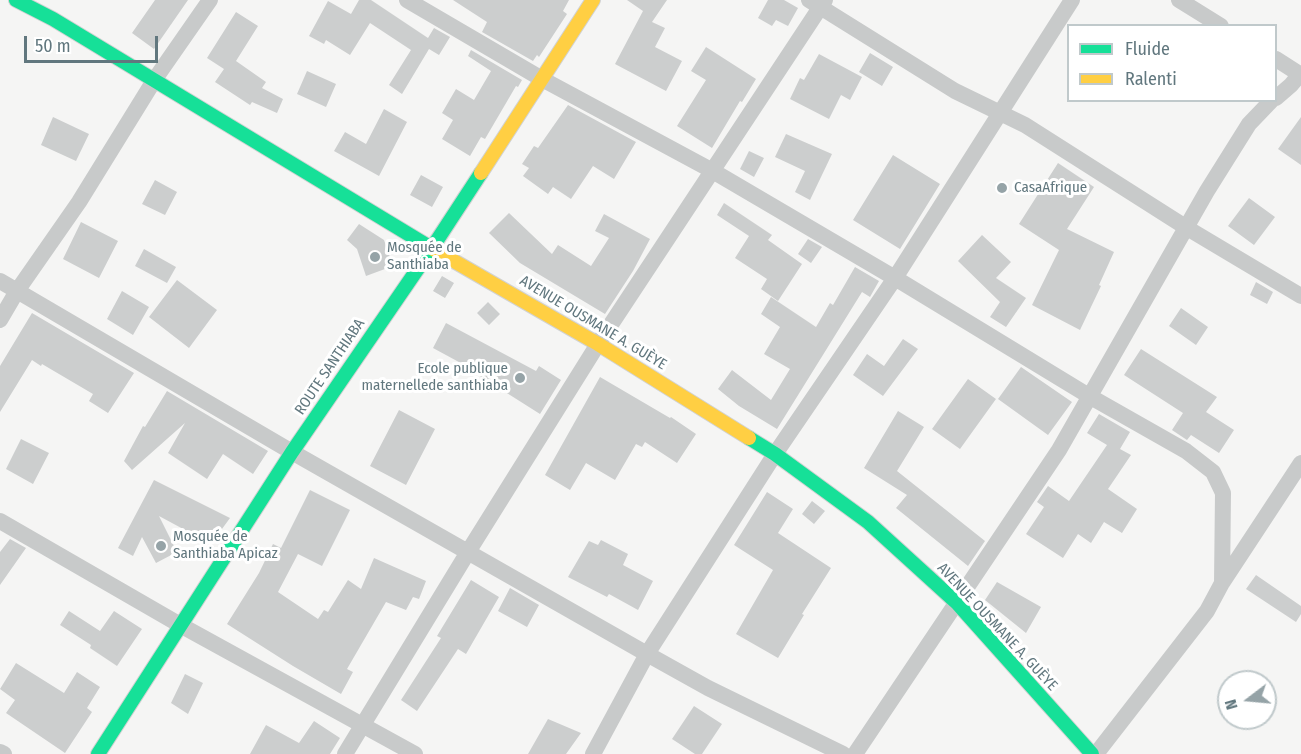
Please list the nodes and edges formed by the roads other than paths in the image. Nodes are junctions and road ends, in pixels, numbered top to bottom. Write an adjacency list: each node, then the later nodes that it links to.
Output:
1 (16, 0): 11 (street, AVENUE OUSMANE A. GUÈYE)
2 (210, 0): 11 (street)
3 (407, 0): 12 (street)
4 (593, 0): 12 (street, ROUTE SANTHIABA)
5 (1072, 0): 15 (street)
6 (1179, 0): 8 (street)
7 (818, 2): 15 (street); 16 (street)
8 (1218, 24)
9 (1277, 60): 10 (street)
10 (1300, 74): 13 (street)
11 (155, 79): 18 (street, AVENUE OUSMANE A. GUÈYE); 21 (street)
12 (542, 79): 16 (street); 18 (street, ROUTE SANTHIABA)
13 (1277, 97)
14 (1271, 102): 17 (street)
15 (999, 111): 17 (street); 19 (street)
16 (711, 170): 19 (street); 24 (street)
17 (1187, 228): 22 (street); 25 (street)
18 (432, 248): 24 (street, AVENUE OUSMANE A. GUÈYE); 26 (street, ROUTE SANTHIABA)
19 (895, 278): 25 (street); 27 (street)
20 (0, 281): 21 (street)
21 (17, 291): 23 (street); 26 (street)
22 (1301, 296)
23 (0, 320)
24 (598, 344): 27 (street, AVENUE OUSMANE A. GUÈYE); 30 (street)
25 (1089, 396): 31 (street); 32 (street)
26 (292, 452): 30 (street); 33 (street, ROUTE SANTHIABA)
27 (775, 454): 32 (street, AVENUE OUSMANE A. GUÈYE); 34 (street)
28 (1301, 463): 31 (street)
29 (0, 521): 33 (street)
30 (468, 552): 34 (street); 35 (street)
31 (1222, 584): 44 (street)
32 (957, 603): 43 (street); 44 (street, AVENUE OUSMANE A. GUÈYE)
33 (182, 626): 35 (street); 38 (street, ROUTE SANTHIABA)
34 (647, 654): 41 (street); 42 (street)
35 (363, 725): 39 (street); 40 (street)
36 (0, 752): 37 (street)
37 (4, 754)
38 (98, 754)
39 (345, 754)
40 (415, 754)
41 (592, 754)
42 (843, 754)
43 (855, 754)
44 (1094, 754)

